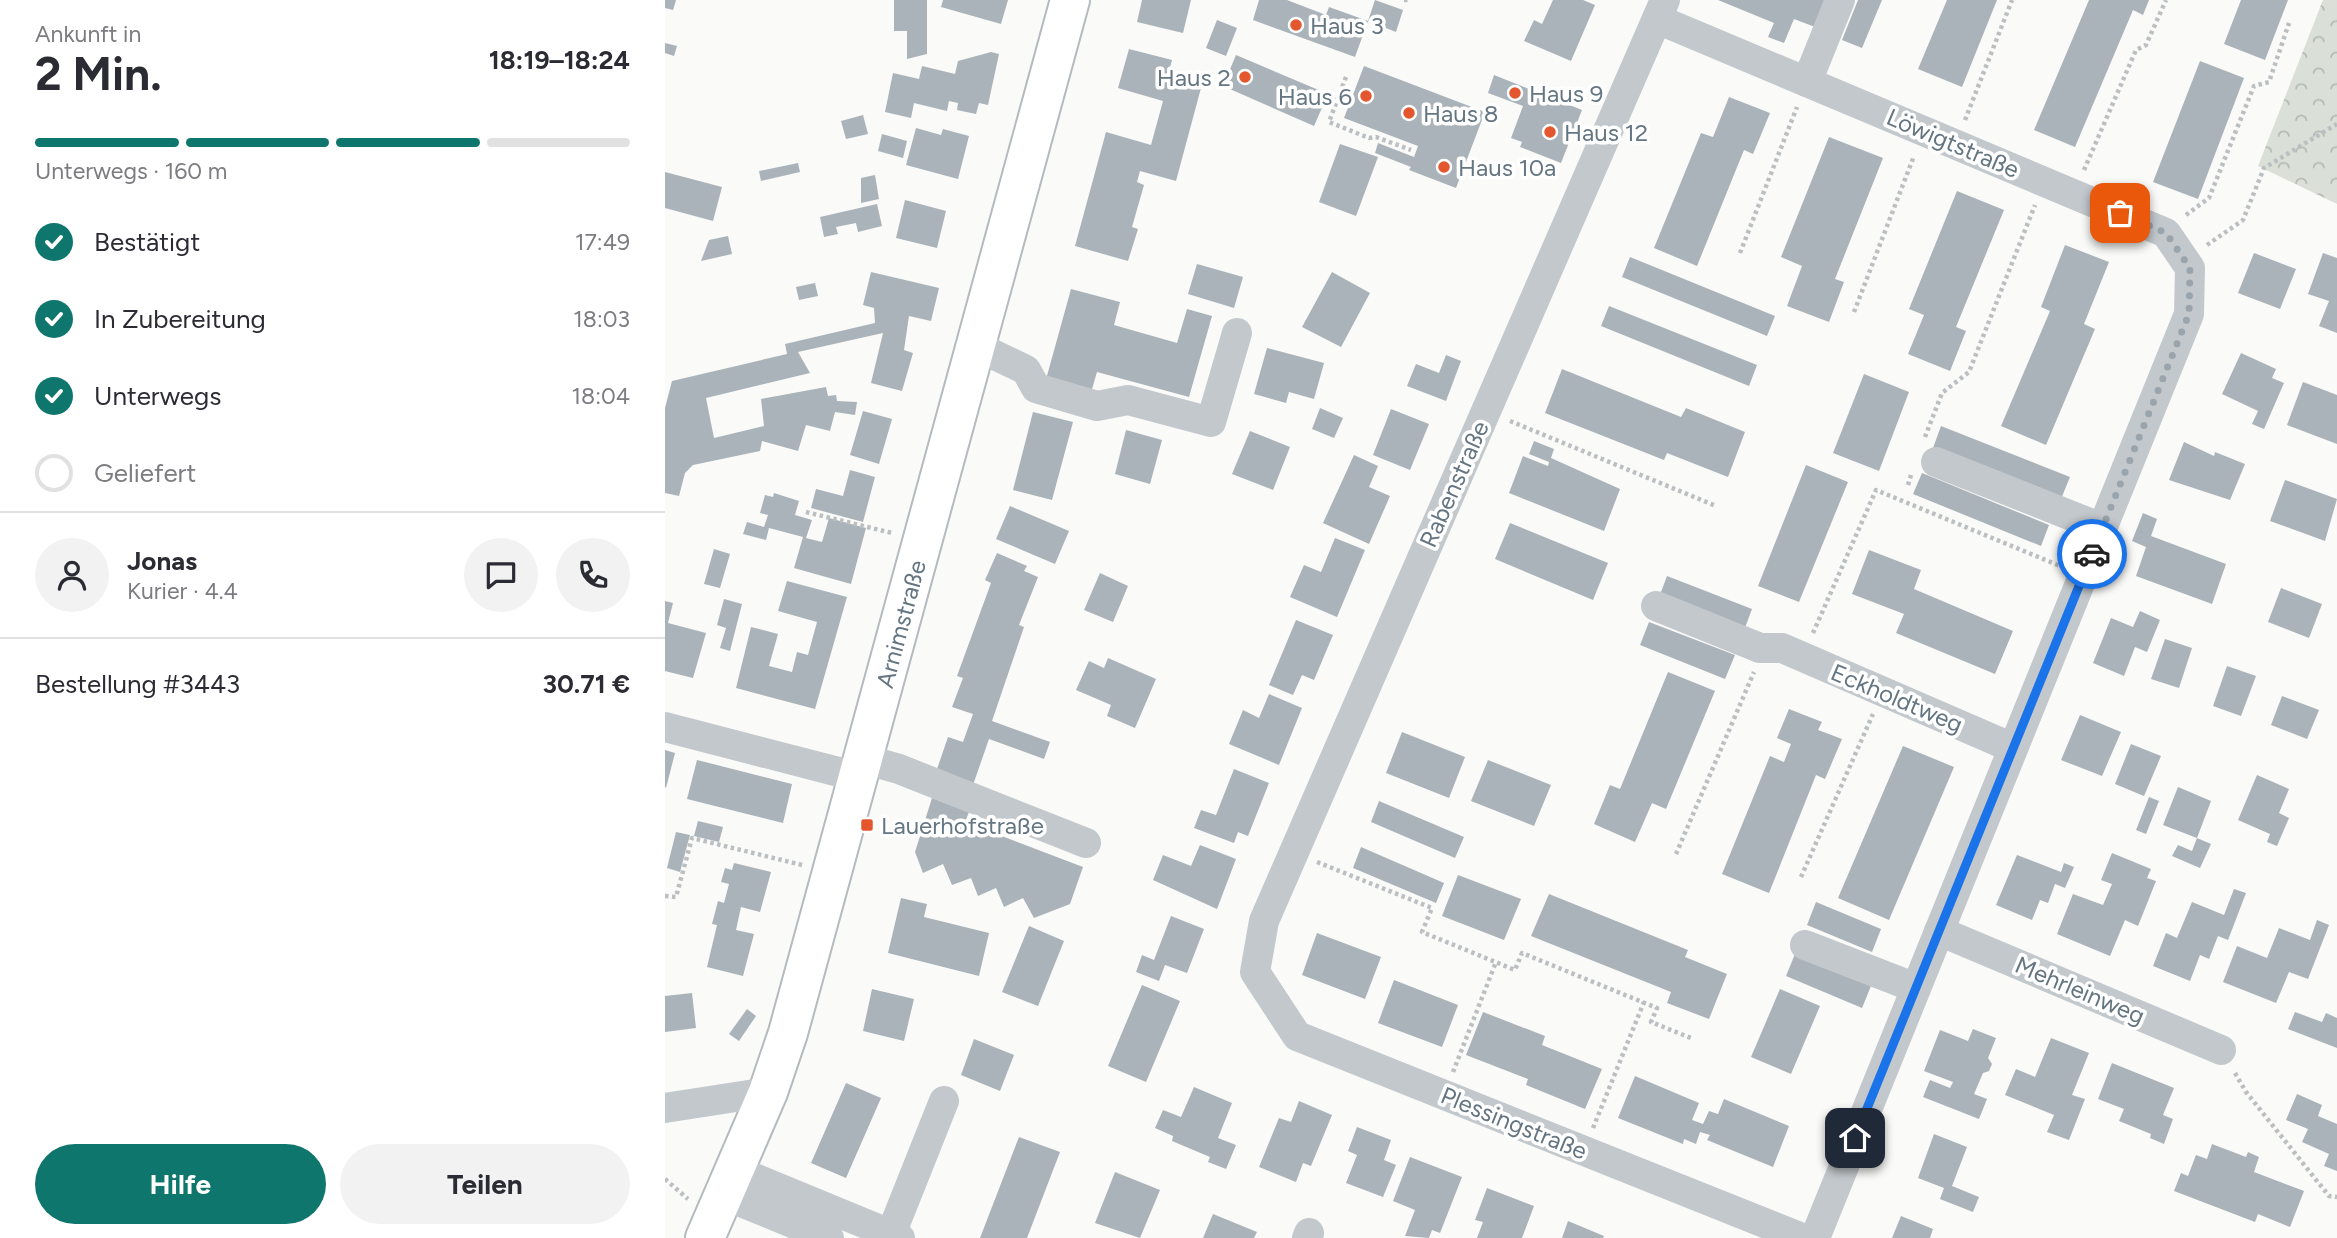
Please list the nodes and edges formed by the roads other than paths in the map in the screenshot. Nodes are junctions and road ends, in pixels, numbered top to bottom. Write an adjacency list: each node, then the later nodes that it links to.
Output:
1 (1070, 0): 6 (main road, Arnimstraße)
2 (1840, 0): 4 (street)
3 (1661, 10): 4 (street, Löwigtstraße); 16 (street, Rabenstraße)
4 (1807, 82): 8 (street, Löwigtstraße)
5 (1237, 333): 6 (street)
6 (976, 346): 12 (main road, Arnimstraße)
7 (1925, 456): 8 (street)
8 (2102, 528): 11 (street)
9 (1656, 606): 11 (street, Eckholdtweg)
10 (665, 727): 12 (street)
11 (2013, 748): 14 (street)
12 (861, 768): 13 (street); 19 (main road, Arnimstraße)
13 (1086, 843)
14 (1939, 931): 17 (street); 18 (street, Mehrleinweg)
15 (1805, 945): 17 (street)
16 (1255, 972): 26 (street, Plessingstraße)
17 (1916, 988): 27 (street)
18 (2221, 1050)
19 (768, 1092): 21 (street); 22 (main road, Arnimstraße)
20 (944, 1101): 23 (street)
21 (665, 1108)
22 (729, 1182): 23 (street); 24 (main road, Arnimstraße); 25 (street)
23 (895, 1236)
24 (705, 1238)
25 (829, 1238)
26 (1803, 1238)
27 (1815, 1238)

